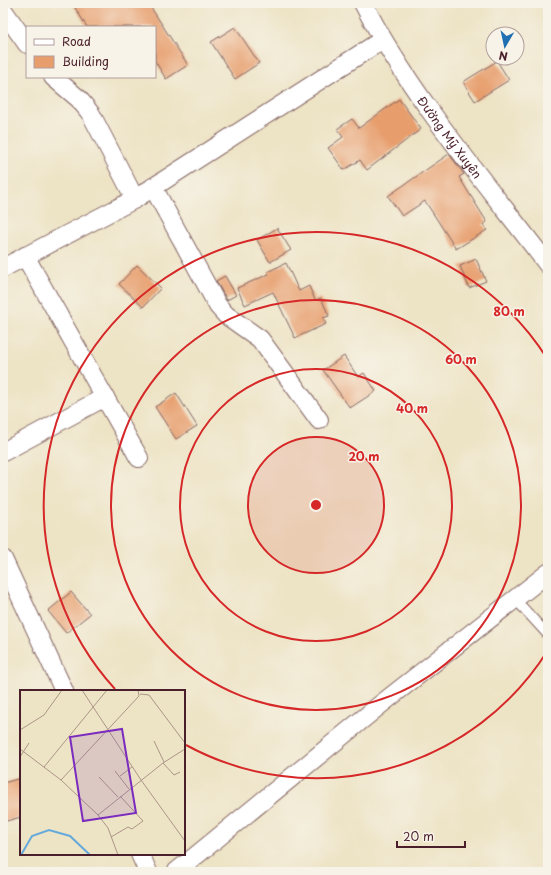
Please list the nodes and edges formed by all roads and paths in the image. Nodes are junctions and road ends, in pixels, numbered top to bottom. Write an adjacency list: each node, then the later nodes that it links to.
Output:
1 (363, 3): 3 (street, Đường Mỹ Xuyên)
2 (3, 10): 4 (street)
3 (382, 40): 6 (street); 9 (street, Đường Mỹ Xuyên)
4 (26, 43)
5 (54, 78): 7 (street)
6 (153, 187): 7 (street); 12 (street)
7 (135, 199): 8 (street)
8 (25, 256): 10 (street); 11 (street)
9 (548, 265)
10 (3, 268)
11 (105, 397): 13 (street); 14 (street)
12 (319, 420)
13 (3, 452)
14 (139, 458)
15 (3, 559): 19 (street)
16 (548, 573): 17 (street)
17 (515, 599): 18 (lane); 22 (street)
18 (548, 635)
19 (64, 690)
20 (140, 855): 21 (street)
21 (148, 872)
22 (176, 872)

